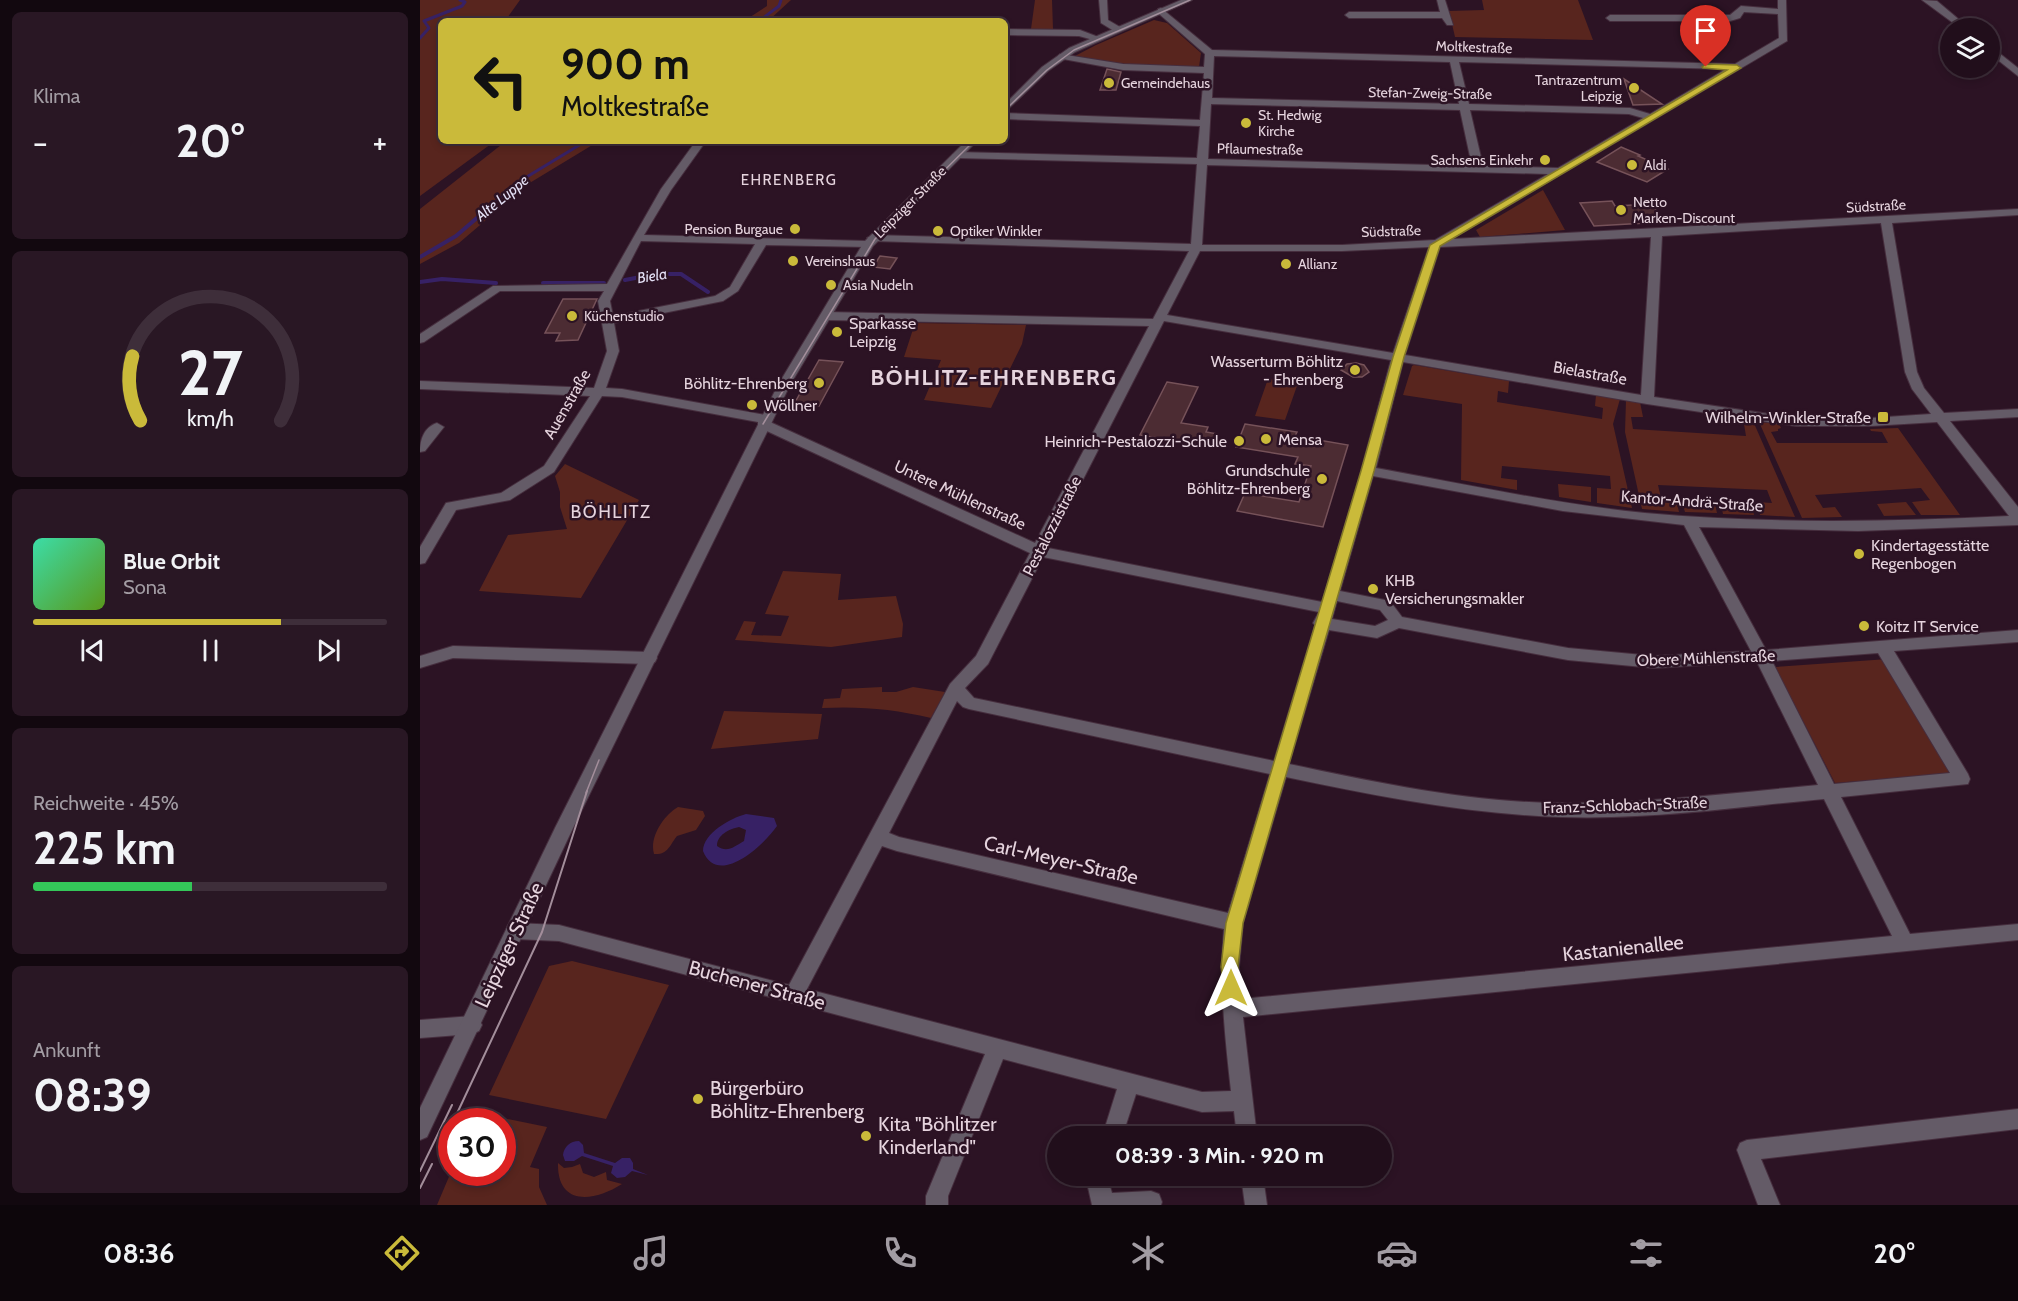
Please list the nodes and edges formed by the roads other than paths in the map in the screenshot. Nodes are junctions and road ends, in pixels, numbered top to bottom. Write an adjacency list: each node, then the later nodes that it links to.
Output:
1 (1103, 0): 11 (street)
2 (1188, 0): 6 (street)
3 (1441, 0): 8 (street)
4 (1782, 0): 7 (street)
5 (1926, 0): 10 (street)
6 (1161, 11): 11 (street); 14 (street)
7 (1783, 12): 9 (street); 18 (street)
8 (1349, 15)
9 (1610, 18)
10 (1953, 18)
11 (1117, 30): 13 (street)
12 (1008, 32): 13 (street)
13 (1097, 38): 15 (street)
14 (1210, 53): 17 (street, Moltkestraße); 19 (street, Pestalozzistraße)
15 (1063, 56): 19 (street); 22 (street)
16 (2000, 57): 20 (street)
17 (1454, 60): 18 (street, Moltkestraße); 23 (street)
18 (1737, 68): 25 (street)
19 (1209, 70): 21 (street, Pestalozzistraße)
20 (2018, 73)
21 (1207, 101): 23 (street, Stefan-Zweig-Straße); 26 (street, Pestalozzistraße)
22 (1008, 106)
23 (1465, 108): 25 (street, Stefan-Zweig-Straße); 31 (street)
24 (1008, 116): 26 (street)
25 (1652, 118): 32 (street)
26 (1206, 123): 30 (street, Pestalozzistraße)
27 (699, 144): 36 (street, Auenstraße)
28 (969, 144): 29 (street, Leipziger Straße)
29 (957, 155): 30 (street, Pflaumestraße); 38 (street, Leipziger Straße)
30 (1203, 161): 31 (street, Pflaumestraße); 40 (street, Pestalozzistraße)
31 (1478, 168): 32 (street, Pflaumestraße)
32 (1561, 171): 39 (street)
33 (2018, 212): 34 (street, Südstraße)
34 (1886, 221): 35 (street, Südstraße); 51 (street)
35 (1657, 233): 39 (street, Südstraße); 49 (street)
36 (637, 238): 37 (street, Südstraße); 41 (street, Auenstraße)
37 (763, 241): 38 (street, Südstraße); 44 (street)
38 (871, 241): 40 (street, Südstraße); 42 (street, Leipziger Straße)
39 (1436, 245): 40 (street, Südstraße); 46 (street)
40 (1196, 248): 43 (street, Pestalozzistraße)
41 (612, 287): 44 (street, Auenstraße); 45 (street)
42 (826, 316): 43 (street, Bielastraße); 52 (street, Leipziger Straße)
43 (1158, 320): 46 (street, Bielastraße); 58 (street, Pestalozzistraße)
44 (608, 321): 48 (street, Auenstraße)
45 (420, 339)
46 (1398, 357): 49 (street, Bielastraße); 55 (street)
47 (420, 386): 48 (street, Untere Mühlenstraße)
48 (599, 390): 52 (street, Untere Mühlenstraße); 59 (street, Auenstraße)
49 (1647, 400): 51 (street, Bielastraße)
50 (2018, 413): 51 (street, Bielastraße)
51 (1941, 418): 56 (street)
52 (765, 422): 58 (street, Untere Mühlenstraße); 66 (street, Leipziger Straße)
53 (437, 427): 54 (street)
54 (420, 448)
55 (1368, 471): 57 (street, Kantor-Andrä-Straße); 60 (street)
56 (2018, 519): 57 (street, Kantor-Andrä-Straße)
57 (1688, 520): 65 (street)
58 (1039, 551): 60 (street, Untere Mühlenstraße); 68 (street, Pestalozzistraße)
59 (420, 560)
60 (1328, 601): 61 (street); 62 (street)
61 (1397, 622): 62 (street, Obere Mühlenstraße); 65 (street, Obere Mühlenstraße)
62 (1321, 623): 69 (street)
63 (2018, 636): 64 (street, Obere Mühlenstraße)
64 (1883, 647): 65 (street, Obere Mühlenstraße); 70 (street, Franz-Schlobach-Straße)
65 (1762, 656): 70 (street)
66 (649, 658): 67 (street); 73 (street, Leipziger Straße)
67 (420, 662)
68 (956, 688): 69 (street, Franz-Schlobach-Straße); 71 (street, Pestalozzistraße)
69 (1279, 768): 70 (street, Franz-Schlobach-Straße); 72 (street)
70 (1830, 790): 75 (street)
71 (878, 836): 72 (street, Carl-Meyer-Straße); 76 (street, Pestalozzistraße)
72 (1234, 923): 77 (street)
73 (515, 931): 76 (street, Buchener Straße); 78 (street, Leipziger Straße)
74 (2018, 932): 75 (street, Kastanienallee)
75 (1905, 943): 77 (street, Kastanienallee)
76 (794, 995): 80 (street, Buchener Straße)
77 (1232, 1009): 82 (street)
78 (472, 1025): 79 (street); 86 (street, Leipziger Straße)
79 (420, 1029)
80 (997, 1048): 81 (street, Buchener Straße); 90 (street)
81 (1129, 1083): 82 (street, Buchener Straße); 84 (street)
82 (1243, 1101): 85 (street)
83 (2018, 1119): 92 (street)
84 (1115, 1126)
85 (1245, 1126)
86 (420, 1130)
87 (1098, 1186): 89 (street)
88 (1253, 1186): 91 (street)
89 (1151, 1202)
90 (937, 1205)
91 (1256, 1205)
92 (1769, 1205)

